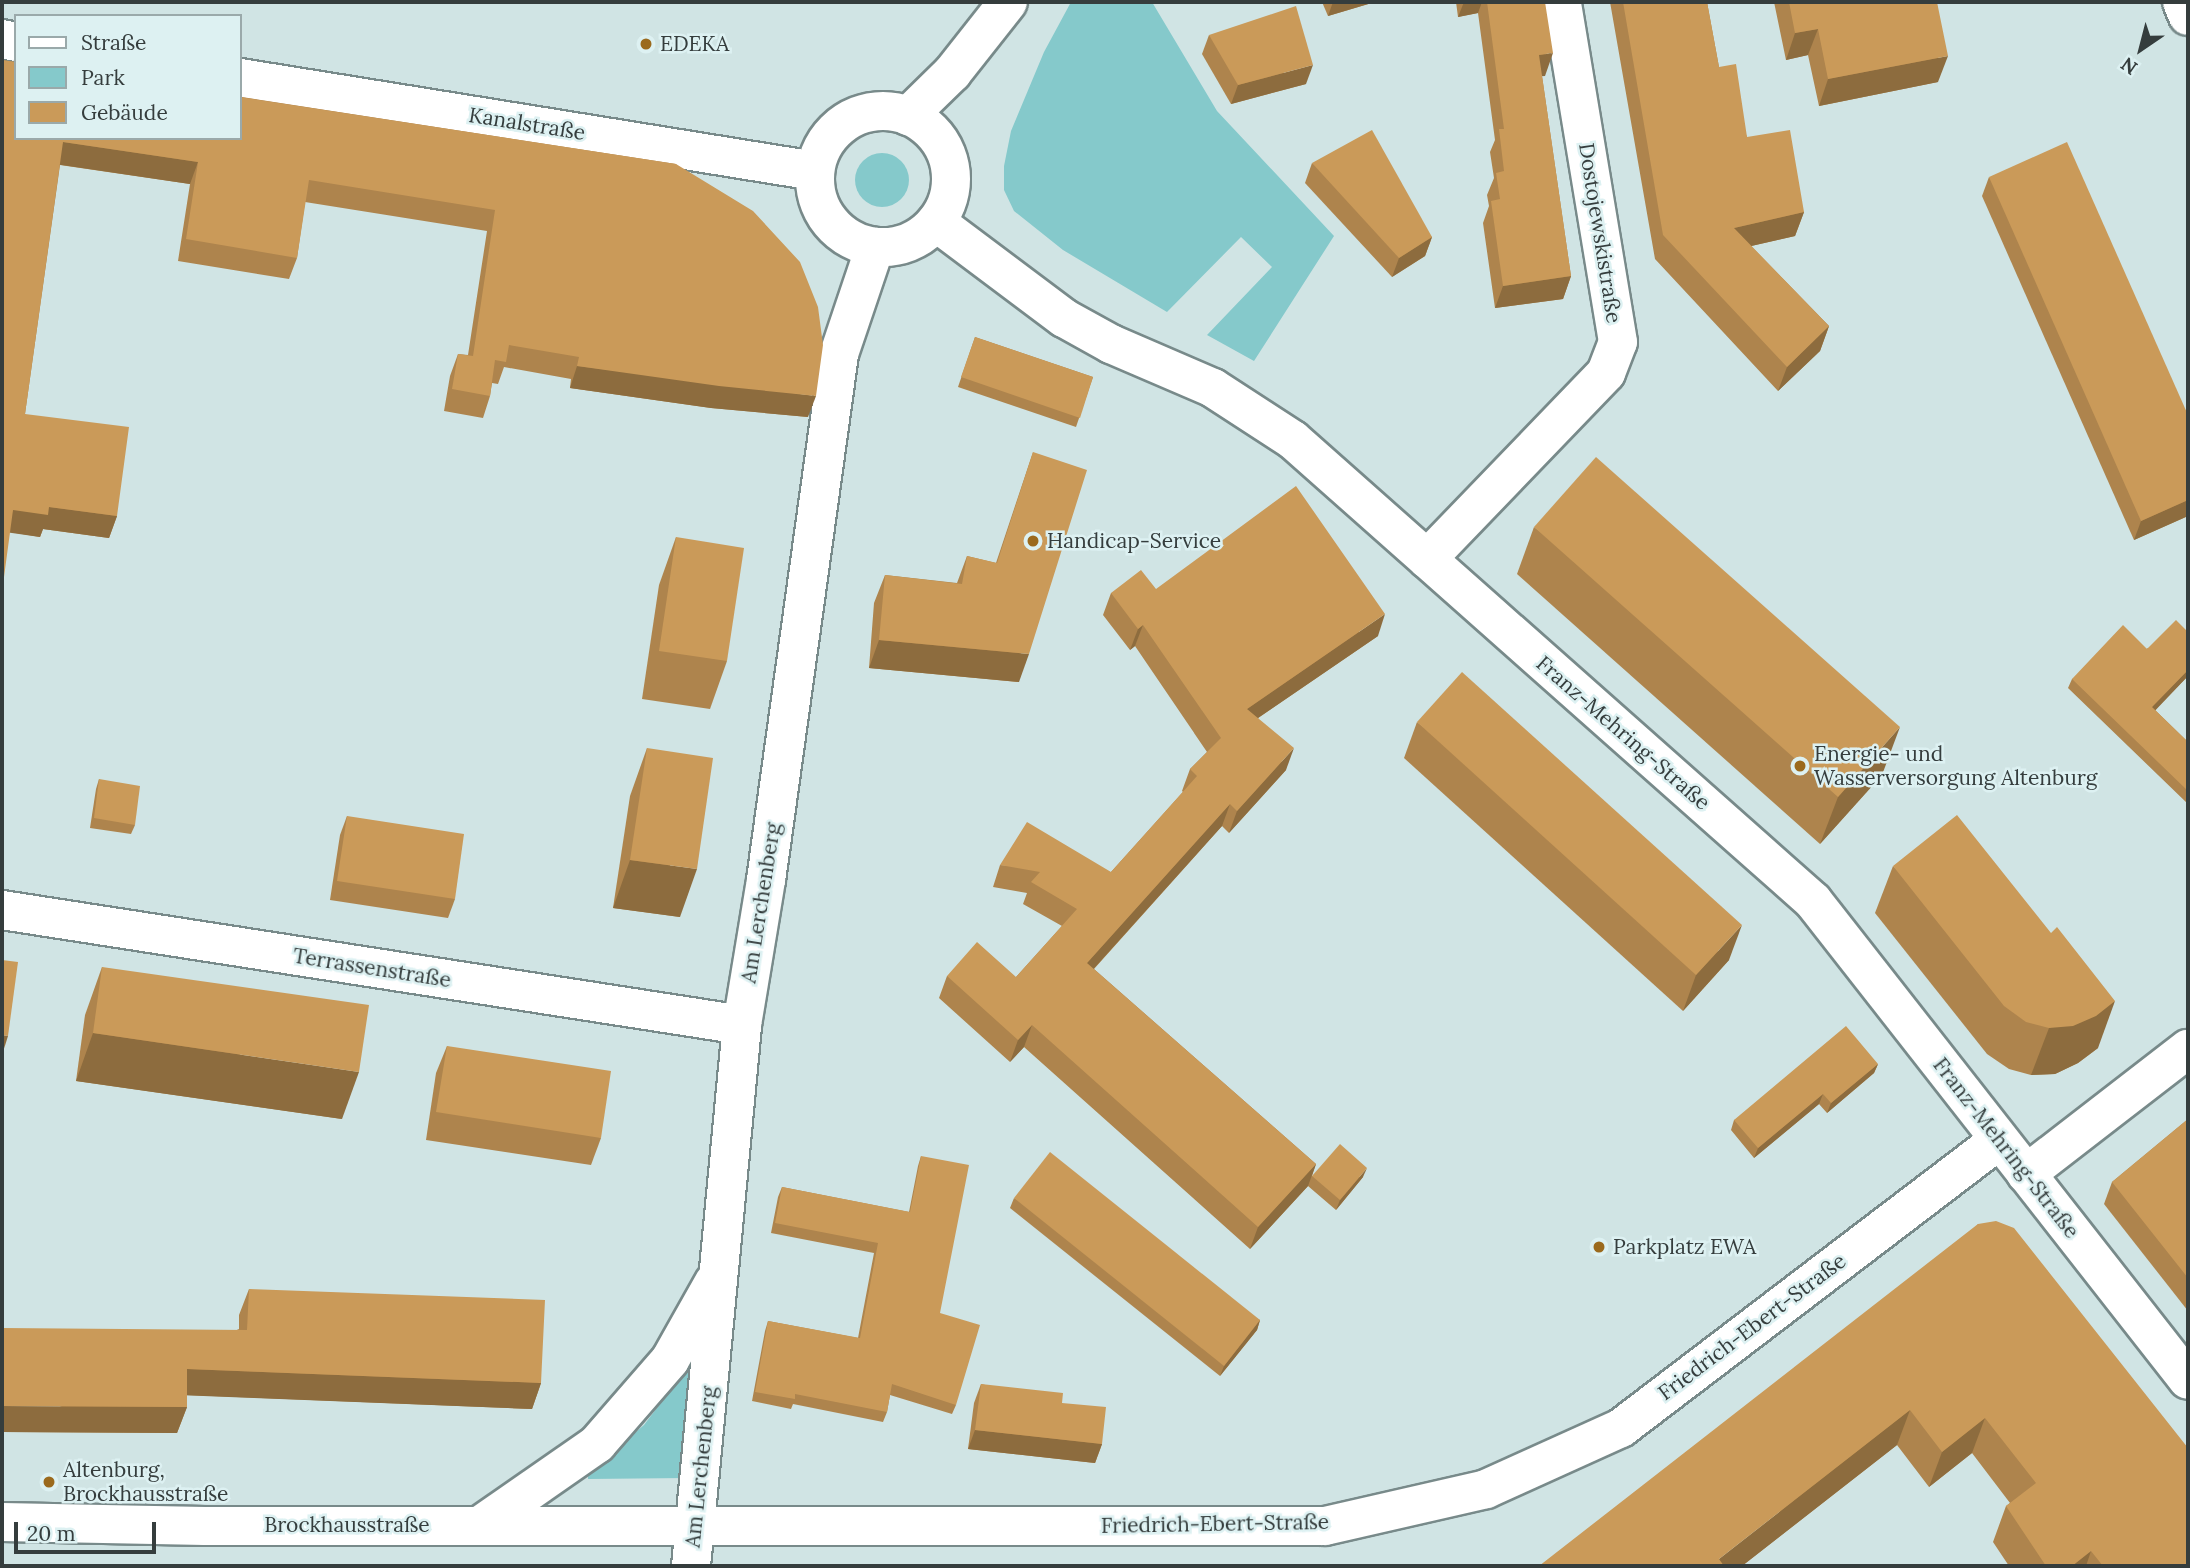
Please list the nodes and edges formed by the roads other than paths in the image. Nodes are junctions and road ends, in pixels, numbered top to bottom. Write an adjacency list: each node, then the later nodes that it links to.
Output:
1 (1008, 2): 6 (street)
2 (1562, 2): 10 (street, Dostojewskistraße)
3 (2182, 2): 4 (street)
4 (2188, 16)
5 (242, 78): 7 (street, Kanalstraße)
6 (908, 116): 7 (street); 8 (street)
7 (815, 171): 9 (street)
8 (936, 222): 9 (street); 10 (street, Franz-Mehring-Straße)
9 (875, 247): 12 (street, Am Lerchenberg)
10 (1427, 559): 14 (street, Franz-Mehring-Straße)
11 (2, 910): 12 (street, Terrassenstraße)
12 (742, 1025): 16 (street, Am Lerchenberg)
13 (2188, 1049): 15 (street)
14 (1999, 1140): 15 (street, Franz-Mehring-Straße); 20 (street, Friedrich-Ebert-Straße)
15 (2026, 1174): 17 (street, Franz-Mehring-Straße)
16 (721, 1269): 19 (street); 20 (street, Am Lerchenberg)
17 (2188, 1380)
18 (2, 1522): 19 (street, Brockhausstraße)
19 (482, 1524): 20 (street, Brockhausstraße)
20 (696, 1525): 21 (street, Am Lerchenberg)
21 (691, 1566)

